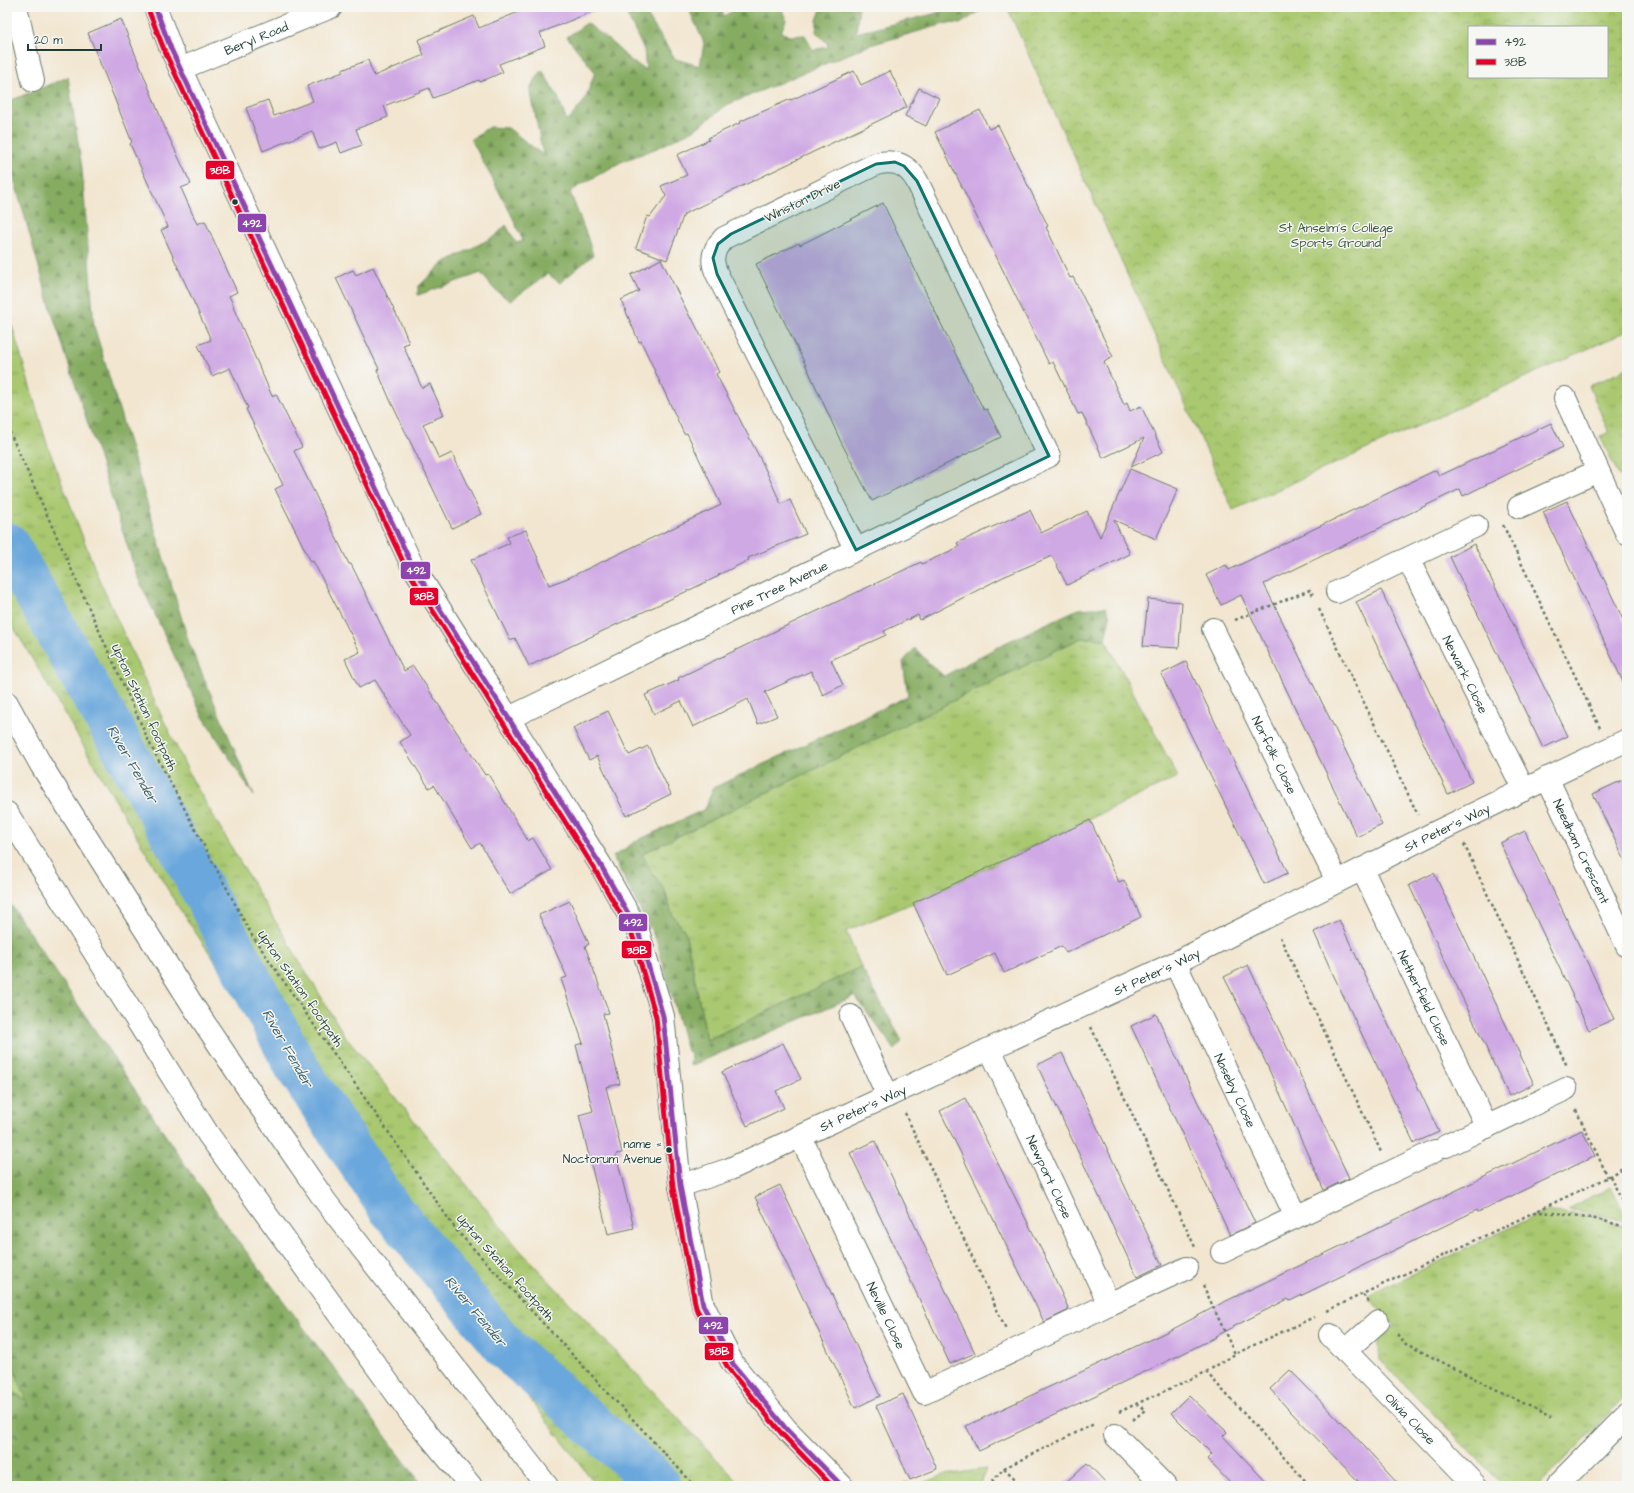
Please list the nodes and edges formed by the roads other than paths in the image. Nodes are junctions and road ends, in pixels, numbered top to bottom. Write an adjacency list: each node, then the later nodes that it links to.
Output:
1 (16, 7): 5 (main road)
2 (155, 7): 4 (main road)
3 (331, 7): 4 (main road, Beryl Road)
4 (180, 69): 17 (main road)
5 (33, 81)
6 (1565, 398): 8 (main road)
7 (1048, 456): 12 (main road, Pine Tree Avenue); 12 (main road, Winston Drive)
8 (1598, 471): 9 (main road); 11 (main road)
9 (1519, 507)
10 (1476, 526): 13 (main road)
11 (1627, 534)
12 (856, 550): 17 (main road, Pine Tree Avenue)
13 (1408, 559): 14 (main road); 20 (main road, Newark Close)
14 (1337, 592)
15 (1213, 629): 23 (main road, Norfolk Close)
16 (7, 703): 43 (main road)
17 (509, 718): 32 (main road)
18 (1618, 744): 19 (main road, St Peter's Way)
19 (1547, 778): 20 (main road, St Peter's Way); 24 (main road, Needham Crescent)
20 (1524, 790): 22 (main road, St Peter's Way)
21 (7, 814): 42 (main road)
22 (1362, 869): 23 (main road, St Peter's Way); 30 (main road, Netherfield Close)
23 (1337, 881): 25 (main road, St Peter's Way)
24 (1627, 946)
25 (1175, 963): 27 (main road, St Peter's Way); 33 (main road, Naseby Close)
26 (852, 1016): 29 (main road)
27 (990, 1049): 29 (main road, St Peter's Way); 36 (main road, Newport Close)
28 (1566, 1089): 30 (main road)
29 (892, 1094): 31 (main road, St Peter's Way)
30 (1487, 1127): 33 (main road)
31 (800, 1136): 32 (main road, St Peter's Way); 36 (main road, Neville Close)
32 (680, 1186): 44 (main road)
33 (1296, 1217): 34 (main road)
34 (1222, 1252)
35 (1193, 1273): 36 (main road)
36 (1109, 1304)
37 (1382, 1321): 39 (main road)
38 (1330, 1335): 39 (main road, Olivia Close)
39 (1345, 1351): 46 (main road, Olivia Close)
40 (1627, 1415): 47 (main road)
41 (1115, 1435): 45 (main road)
42 (471, 1486)
43 (547, 1486)
44 (842, 1486)
45 (1165, 1486)
46 (1476, 1486)
47 (1557, 1486)

